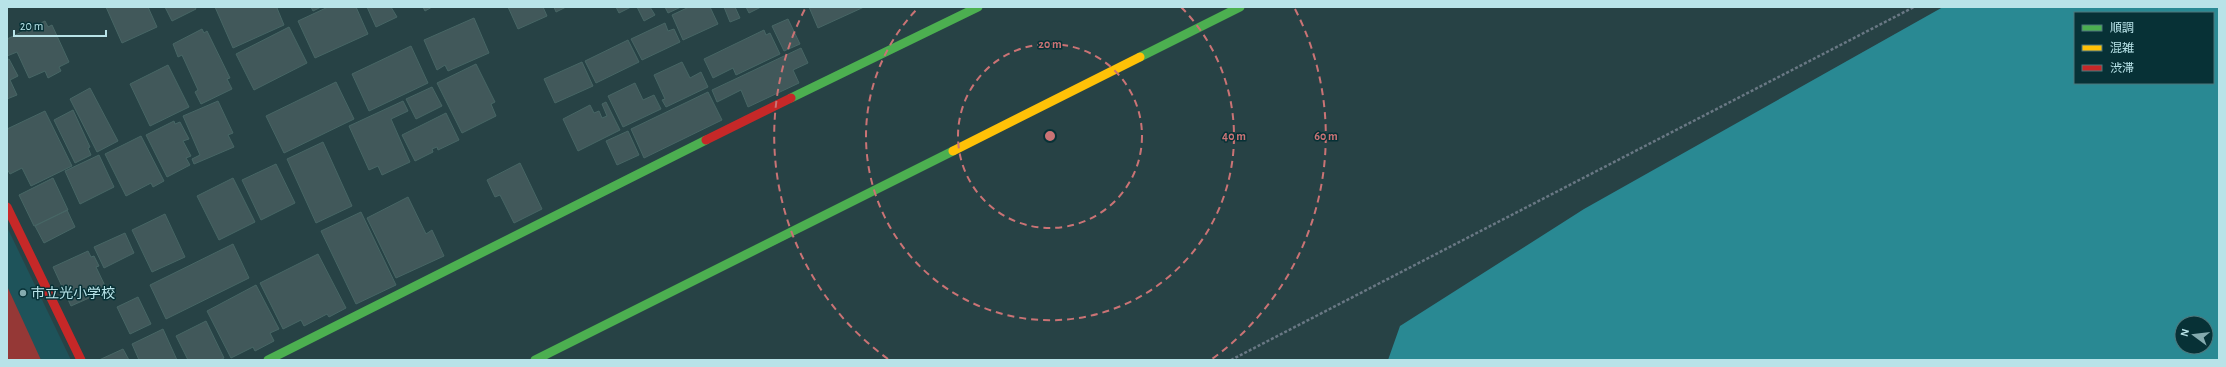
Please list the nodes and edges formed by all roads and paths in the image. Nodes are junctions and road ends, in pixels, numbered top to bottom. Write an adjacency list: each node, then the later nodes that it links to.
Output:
1 (978, 7): 6 (street)
2 (1240, 7): 7 (street)
3 (1914, 7): 8 (path)
4 (7, 207): 5 (street)
5 (81, 360)
6 (268, 360)
7 (535, 360)
8 (1231, 360)

